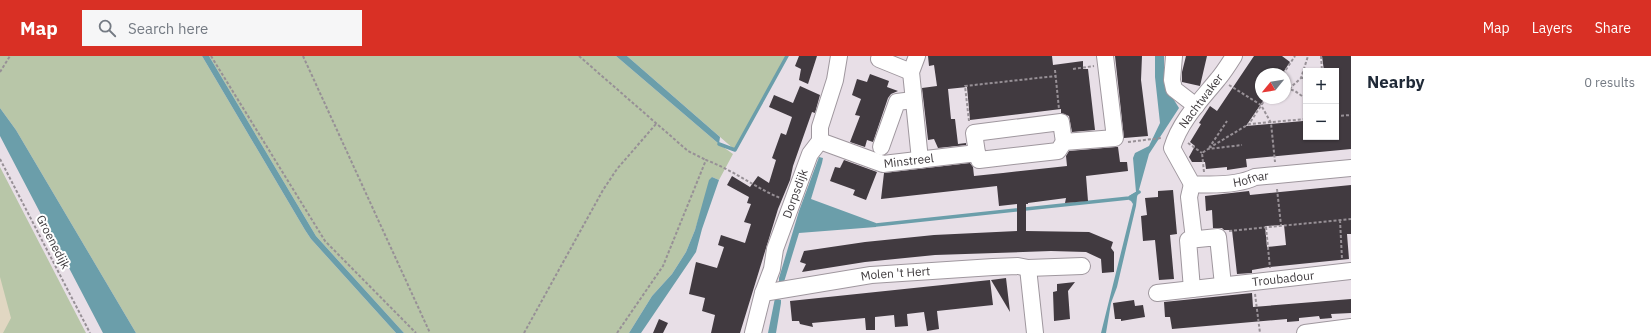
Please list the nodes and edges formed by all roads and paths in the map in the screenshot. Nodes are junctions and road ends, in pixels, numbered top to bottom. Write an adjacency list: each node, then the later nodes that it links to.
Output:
1 (10, 56): 18 (path)
2 (211, 56): 70 (path)
3 (303, 56): 71 (path)
4 (579, 56): 35 (path)
5 (839, 56): 39 (street, Dorpsdijk)
6 (917, 56): 19 (street)
7 (1174, 56): 27 (street)
8 (1234, 56): 21 (street, Nachtwaker)
9 (1295, 56): 14 (path)
10 (1308, 56): 22 (path)
11 (1321, 56): 15 (path)
12 (879, 59): 19 (street)
13 (1105, 60): 16 (path); 38 (street)
14 (1287, 68)
15 (1322, 68)
16 (1073, 69)
17 (1055, 70): 20 (path)
18 (0, 72)
19 (911, 72): 26 (street)
20 (1056, 76): 33 (path); 37 (path)
21 (1219, 78): 27 (street, Nachtwaker); 28 (path)
22 (1301, 78): 23 (path)
23 (1291, 87)
24 (1291, 90): 25 (path)
25 (1303, 97)
26 (913, 100): 43 (street); 48 (street)
27 (1196, 106): 41 (street, Nachtwaker)
28 (1261, 106): 34 (path); 36 (path)
29 (1351, 115): 30 (path)
30 (1339, 116)
31 (1303, 119): 34 (path)
32 (1227, 121): 44 (path)
33 (1061, 122): 37 (street); 40 (street)
34 (1271, 123): 36 (path); 50 (path)
35 (656, 124): 47 (path); 72 (path)
36 (1249, 124): 44 (path)
37 (974, 133): 45 (street)
38 (1115, 138): 40 (street, Minstreel); 41 (path)
39 (820, 141): 48 (street, Minstreel); 52 (street, Dorpsdijk)
40 (1064, 142): 45 (street, Minstreel)
41 (1168, 143): 51 (street)
42 (1242, 145): 44 (path)
43 (881, 147)
44 (1208, 149): 51 (path)
45 (978, 153): 48 (street, Minstreel)
46 (0, 159): 69 (path, Groenedijk)
47 (706, 160): 52 (path); 73 (path)
48 (920, 160)
49 (1351, 168): 50 (street, Hofnar)
50 (1276, 175): 51 (street, Hofnar); 55 (path)
51 (1199, 184): 58 (street)
52 (793, 204): 66 (street, Dorpsdijk)
53 (1351, 219): 54 (path)
54 (1340, 220): 55 (path); 61 (path)
55 (1281, 225): 56 (path)
56 (1266, 227): 57 (path); 62 (path)
57 (1218, 237): 58 (street); 64 (street)
58 (1194, 239): 65 (street)
59 (1082, 266): 60 (street, Molen 't Hert)
60 (1028, 268): 66 (street, Molen 't Hert); 75 (street)
61 (1347, 271): 62 (street, Troubadour)
62 (1271, 279): 63 (street, Troubadour)
63 (1254, 281): 64 (street, Troubadour); 76 (path)
64 (1223, 285): 65 (street, Troubadour)
65 (1192, 289): 67 (street, Troubadour)
66 (763, 293): 74 (street, Dorpsdijk)
67 (1157, 293)
68 (1351, 327): 77 (street)
69 (90, 333)
70 (416, 333)
71 (430, 333)
72 (524, 333)
73 (617, 333)
74 (753, 333)
75 (1035, 333)
76 (1260, 333)
77 (1305, 333)

